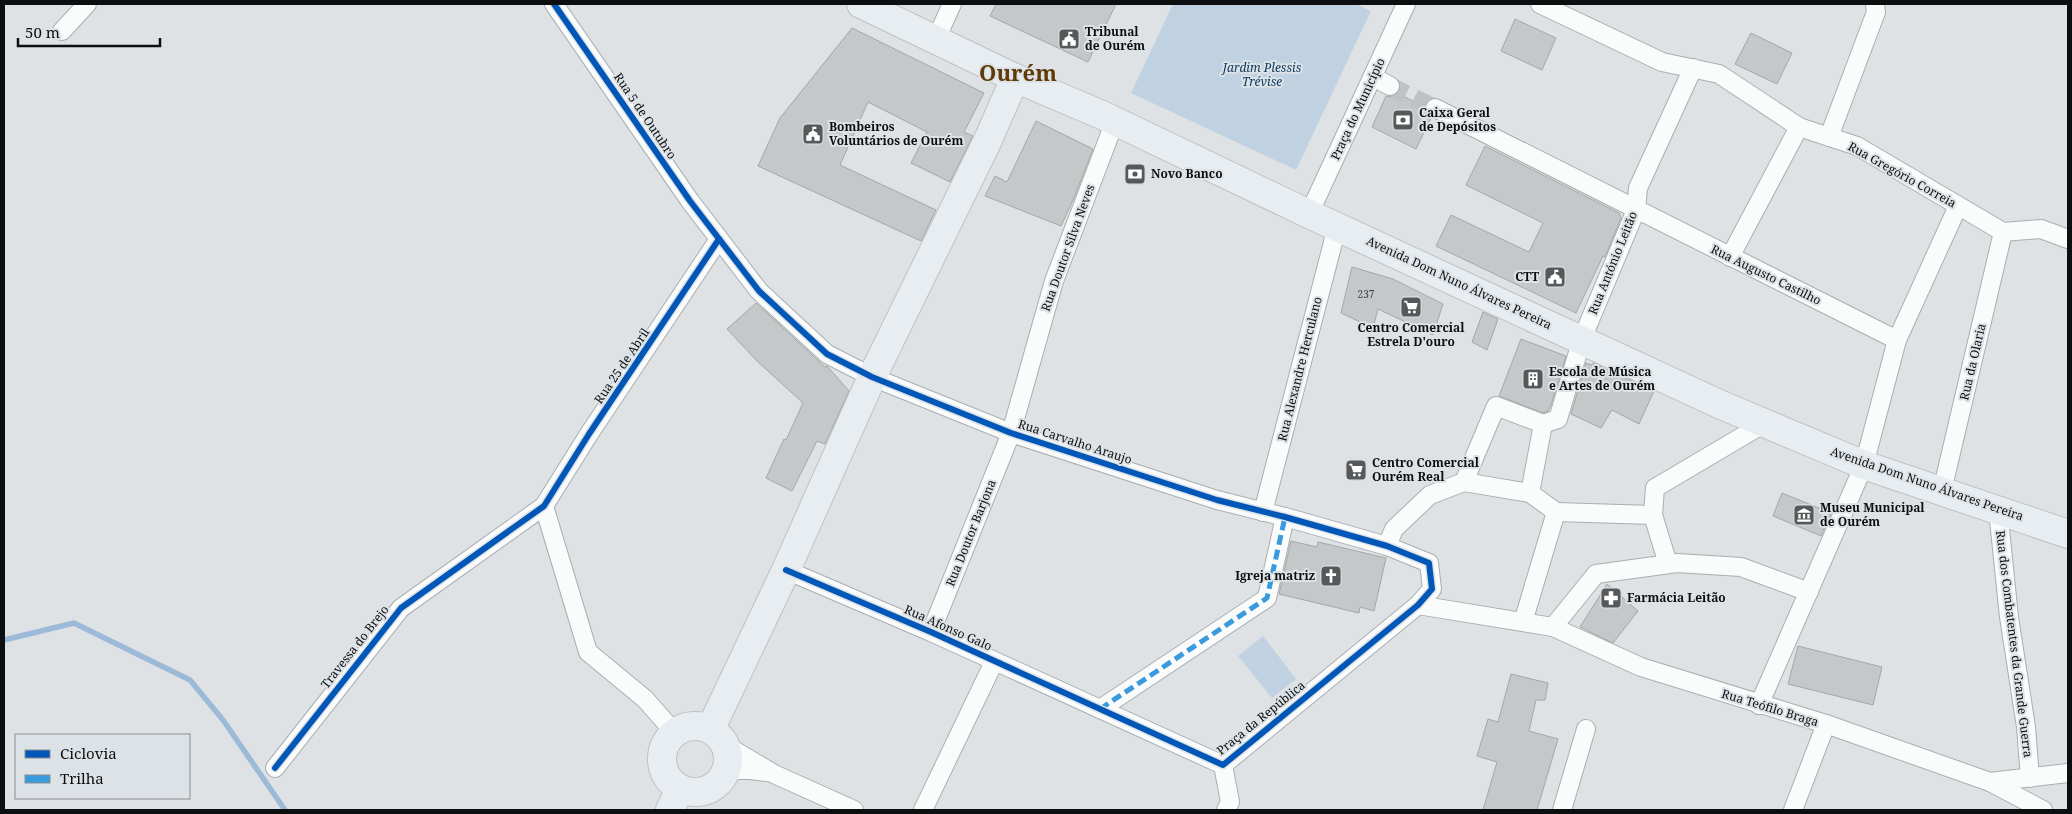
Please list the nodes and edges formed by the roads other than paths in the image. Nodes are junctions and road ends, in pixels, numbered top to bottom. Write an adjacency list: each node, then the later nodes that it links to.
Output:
1 (88, 4): 8 (street)
2 (554, 4): 23 (street, Rua 5 de Outubro)
3 (861, 4): 9 (main road, Avenida Dom Nuno Álvares Pereira)
4 (952, 4): 9 (street)
5 (1406, 4): 11 (street, Praça do Município)
6 (1540, 4): 10 (street, Rua Gregório Correia)
7 (1875, 4): 17 (street)
8 (62, 31)
9 (936, 39): 12 (main road, Avenida Dom Nuno Álvares Pereira)
10 (1693, 68): 16 (street, Rua Gregório Correia); 19 (street, Rua António Leitão)
11 (1373, 77): 13 (street); 20 (street, Praça do Município)
12 (1015, 78): 15 (main road, Avenida Dom Nuno Álvares Pereira); 28 (main road)
13 (1390, 86)
14 (1435, 108): 19 (street, Rua Augusto Castilho)
15 (1115, 121): 20 (main road, Avenida Dom Nuno Álvares Pereira); 31 (street, Rua Doutor Silva Neves)
16 (1800, 127): 17 (street, Rua Gregório Correia); 25 (street)
17 (1829, 137): 18 (street, Rua Gregório Correia)
18 (1958, 206): 22 (street, Rua Gregório Correia); 27 (street)
19 (1636, 210): 25 (street, Rua Augusto Castilho); 26 (street, Rua António Leitão)
20 (1309, 214): 21 (main road, Avenida Dom Nuno Álvares Pereira)
21 (1337, 227): 26 (main road, Avenida Dom Nuno Álvares Pereira); 38 (street, Rua Alexandre Herculano)
22 (2003, 232): 24 (street); 34 (street, Rua da Olaria)
23 (719, 239): 28 (street, Rua Carvalho Araujo); 36 (street, Rua 25 de Abril)
24 (2068, 239)
25 (1730, 257): 27 (street, Rua Augusto Castilho)
26 (1582, 339): 29 (main road, Avenida Dom Nuno Álvares Pereira); 30 (street, Rua António Leitão)
27 (1897, 340): 32 (street)
28 (872, 377): 31 (street, Rua Carvalho Araujo); 45 (main road)
29 (1765, 423): 32 (main road, Avenida Dom Nuno Álvares Pereira); 40 (street)
30 (1543, 424): 33 (street); 35 (street)
31 (1010, 433): 38 (street, Rua Carvalho Araujo); 50 (street, Rua Doutor Barjona)
32 (1864, 465): 34 (main road, Avenida Dom Nuno Álvares Pereira); 46 (street)
33 (1464, 482): 35 (street); 43 (street)
34 (1942, 491): 37 (main road, Avenida Dom Nuno Álvares Pereira)
35 (1530, 494): 39 (street)
36 (544, 506): 56 (street); 59 (street, Travessa do Brejo)
37 (1998, 510): 42 (main road, Avenida Dom Nuno Álvares Pereira); 62 (street, Rua dos Combatentes da Grande Guerra)
38 (1263, 512): 41 (street, Rua Carvalho Araujo)
39 (1556, 512): 40 (street); 48 (street)
40 (1653, 514): 44 (street)
41 (1285, 517): 43 (street, Rua Carvalho Araujo); 53 (street)
42 (2068, 534)
43 (1387, 546): 47 (street, Rua Carvalho Araujo)
44 (1668, 564): 46 (street); 49 (street)
45 (786, 570): 50 (street, Rua Afonso Galo); 57 (main road)
46 (1809, 592): 52 (street)
47 (1418, 605): 48 (street, Rua Teófilo Braga); 58 (street, Praça da República)
48 (1523, 622): 49 (street, Rua Teófilo Braga)
49 (1553, 627): 52 (street, Rua Teófilo Braga)
50 (931, 632): 51 (street, Rua Afonso Galo)
51 (994, 662): 53 (street, Rua Afonso Galo); 66 (street)
52 (1759, 705): 54 (street, Rua Teófilo Braga)
53 (1100, 709): 58 (street, Praça da República)
54 (1826, 724): 63 (street, Rua Teófilo Braga); 69 (street)
55 (1586, 729): 68 (street)
56 (674, 732): 57 (main road); 64 (main road)
57 (722, 748): 61 (street); 61 (street); 64 (main road)
58 (1223, 765): 67 (street)
59 (275, 768)
60 (2068, 773): 62 (street)
61 (774, 774): 65 (street)
62 (2030, 778): 63 (street)
63 (1990, 782): 70 (street, Rua Teófilo Braga)
64 (675, 800)
65 (854, 810)
66 (923, 810)
67 (1226, 810)
68 (1562, 810)
69 (1793, 810)
70 (2044, 810)

